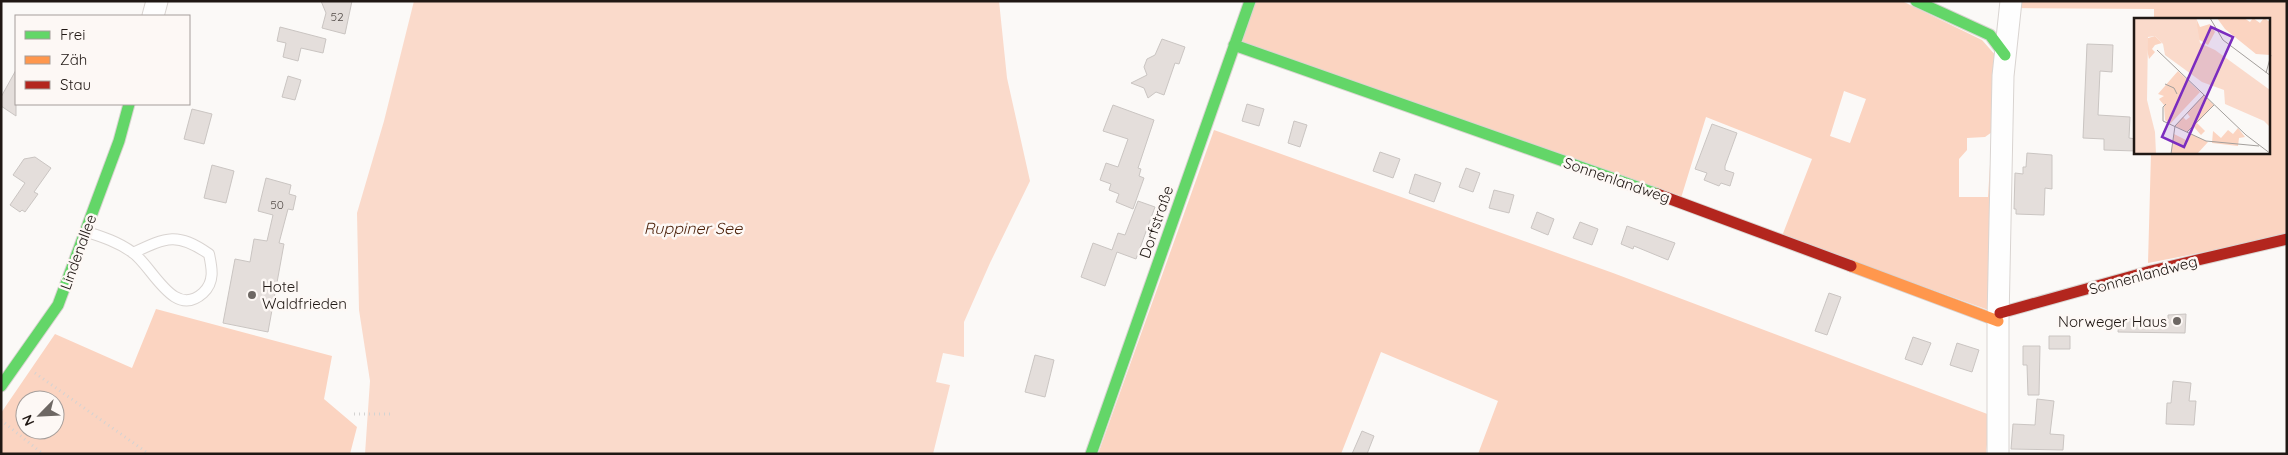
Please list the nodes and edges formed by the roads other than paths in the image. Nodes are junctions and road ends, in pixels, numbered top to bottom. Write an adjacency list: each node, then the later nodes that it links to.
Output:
1 (157, 1): 5 (street)
2 (1250, 1): 6 (street, Dorfstraße)
3 (1916, 1): 7 (street)
4 (2011, 1): 7 (street)
5 (153, 15)
6 (1234, 45): 12 (street, Sonnenlandweg); 14 (street, Dorfstraße)
7 (2004, 65): 12 (street)
8 (129, 105): 9 (street, Lindenallee)
9 (86, 231): 11 (lane); 13 (street, Lindenallee)
10 (2287, 240): 12 (street, Sonnenlandweg)
11 (133, 252): 11 (lane)
12 (1999, 317): 15 (street)
13 (1, 386)
14 (1091, 454)
15 (1998, 454)

